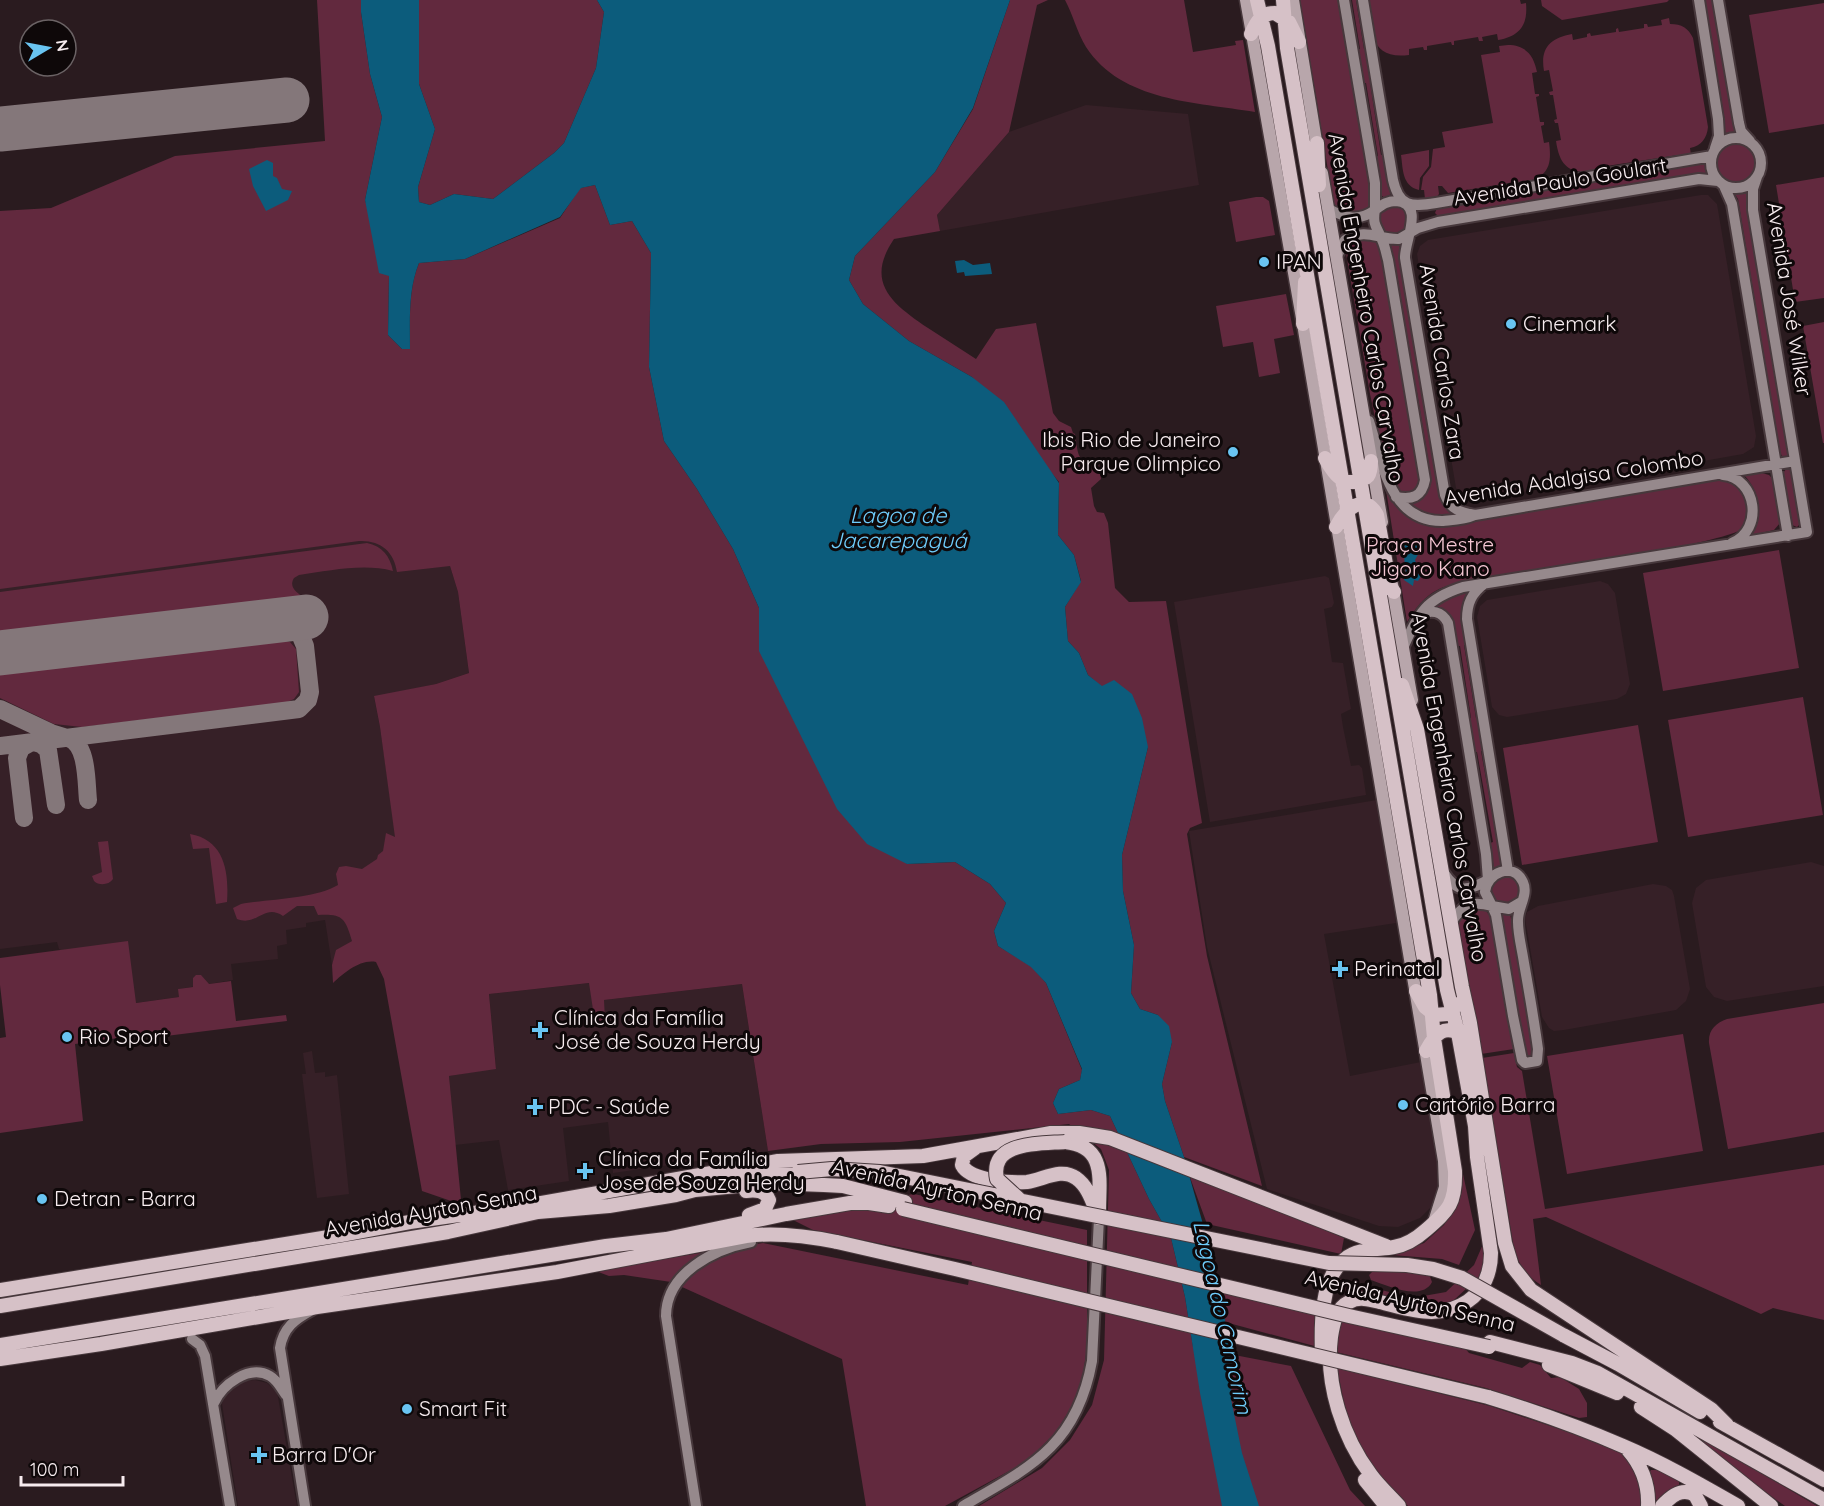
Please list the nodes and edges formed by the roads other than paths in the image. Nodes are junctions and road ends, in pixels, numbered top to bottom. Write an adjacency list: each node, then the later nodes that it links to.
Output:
1 (1246, 0): 11 (main road)
2 (1257, 0): 10 (highway)
3 (1283, 0): 9 (highway, Avenida Engenheiro Carlos Carvalho)
4 (1293, 0): 12 (main road, Avenida Engenheiro Carlos Carvalho)
5 (1344, 0): 21 (street)
6 (1363, 0): 18 (street)
7 (1699, 0): 15 (street)
8 (1719, 0): 14 (street)
9 (1284, 17): 10 (highway); 12 (highway); 28 (highway, Avenida Engenheiro Carlos Carvalho)
10 (1261, 18): 11 (highway); 25 (highway)
11 (1251, 34): 27 (main road)
12 (1299, 42): 13 (main road, Avenida Engenheiro Carlos Carvalho)
13 (1317, 143): 20 (main road, Avenida Engenheiro Carlos Carvalho); 28 (highway)
14 (1752, 144): 15 (street); 16 (street)
15 (1713, 152): 17 (street); 19 (street, Avenida Paulo Goulart)
16 (1756, 177): 17 (street); 32 (street, Avenida José Wilker)
17 (1721, 184): 22 (street, Avenida Paulo Goulart); 33 (street, Avenida José Wilker)
18 (1402, 202): 19 (street, Avenida Paulo Goulart); 21 (street); 23 (street)
19 (1436, 203): 22 (street)
20 (1329, 209): 21 (street); 26 (main road, Avenida Engenheiro Carlos Carvalho)
21 (1375, 210): 24 (street)
22 (1438, 222): 23 (street, Avenida Paulo Goulart)
23 (1409, 232): 24 (street); 40 (street, Avenida Carlos Zara)
24 (1381, 236): 26 (street); 37 (street, Avenida Carlos Zara)
25 (1305, 256): 27 (highway); 35 (highway)
26 (1337, 256): 29 (main road, Avenida Engenheiro Carlos Carvalho)
27 (1303, 324): 30 (main road)
28 (1338, 339): 36 (highway, Avenida Engenheiro Carlos Carvalho)
29 (1362, 401): 31 (main road, Avenida Engenheiro Carlos Carvalho); 37 (street, Avenida Adalgisa Colombo)
30 (1324, 458): 35 (highway); 41 (main road)
31 (1371, 461): 36 (highway); 45 (main road, Avenida Engenheiro Carlos Carvalho)
32 (1796, 461): 33 (street, Avenida Adalgisa Colombo); 42 (street, Avenida José Wilker)
33 (1776, 465): 34 (street, Avenida Adalgisa Colombo); 42 (street, Avenida José Wilker)
34 (1716, 475): 40 (street, Avenida Adalgisa Colombo); 43 (street)
35 (1343, 480): 36 (highway); 39 (highway)
36 (1360, 481): 38 (highway, Avenida Engenheiro Carlos Carvalho)
37 (1396, 497): 40 (street, Avenida Adalgisa Colombo)
38 (1364, 504): 39 (highway); 45 (highway); 47 (highway, Avenida Engenheiro Carlos Carvalho)
39 (1348, 509): 41 (highway); 61 (highway)
40 (1475, 515)
41 (1336, 527): 59 (main road)
42 (1788, 536): 43 (street)
43 (1723, 545): 44 (street)
44 (1485, 584): 46 (street); 52 (street)
45 (1394, 592): 48 (main road, Avenida Engenheiro Carlos Carvalho)
46 (1419, 615): 48 (street); 53 (street)
47 (1388, 640): 49 (highway); 55 (highway, Avenida Engenheiro Carlos Carvalho)
48 (1403, 648): 49 (main road, Avenida Engenheiro Carlos Carvalho)
49 (1417, 729): 50 (highway, Avenida Engenheiro Carlos Carvalho)
50 (1434, 827): 51 (highway, Avenida Engenheiro Carlos Carvalho); 55 (highway)
51 (1442, 870): 53 (street); 57 (highway, Avenida Engenheiro Carlos Carvalho)
52 (1508, 871): 53 (street); 54 (street)
53 (1488, 880): 56 (street)
54 (1521, 902): 56 (street); 56 (street)
55 (1432, 903): 60 (highway, Avenida Engenheiro Carlos Carvalho)
56 (1492, 906): 57 (street)
57 (1451, 923): 58 (highway, Avenida Engenheiro Carlos Carvalho)
58 (1462, 987): 60 (highway); 65 (highway, Avenida Engenheiro Carlos Carvalho)
59 (1416, 991): 61 (highway); 64 (main road)
60 (1452, 1011): 61 (highway); 62 (highway, Avenida Engenheiro Carlos Carvalho)
61 (1431, 1013): 63 (highway)
62 (1458, 1033): 63 (highway); 65 (highway); 84 (highway, Avenida Engenheiro Carlos Carvalho)
63 (1434, 1038): 64 (highway); 74 (highway)
64 (1426, 1051): 74 (main road)
65 (1480, 1085): 68 (highway, Avenida Engenheiro Carlos Carvalho)
66 (985, 1144): 67 (highway, Avenida Ayrton Senna); 73 (highway); 80 (highway, Avenida Ayrton Senna)
67 (697, 1176): 70 (highway, Avenida Ayrton Senna, bridge); 76 (highway, Avenida Ayrton Senna)
68 (1497, 1190): 84 (highway); 86 (highway, Avenida Engenheiro Carlos Carvalho)
69 (675, 1195): 71 (highway, Avenida Ayrton Senna); 75 (highway, Avenida Ayrton Senna); 78 (highway)
70 (1022, 1202): 73 (highway, bridge); 95 (highway, Avenida Ayrton Senna, bridge)
71 (904, 1205): 72 (highway, Avenida Ayrton Senna); 92 (highway, Avenida Ayrton Senna)
72 (786, 1214): 78 (highway, Avenida Ayrton Senna); 79 (highway)
73 (1098, 1218): 106 (street)
74 (1432, 1226): 80 (highway)
75 (447, 1232): 76 (highway); 87 (highway, Avenida Ayrton Senna)
76 (352, 1233): 83 (highway, Avenida Ayrton Senna)
77 (790, 1236): 79 (highway); 100 (highway, bridge); 105 (street)
78 (606, 1246): 82 (highway, Avenida Ayrton Senna)
79 (683, 1248): 81 (highway)
80 (1392, 1248): 107 (highway)
81 (611, 1261): 82 (highway); 88 (highway)
82 (511, 1262): 93 (highway, Avenida Ayrton Senna)
83 (74, 1278): 85 (highway, Avenida Ayrton Senna); 87 (highway)
84 (1482, 1287): 108 (highway)
85 (0, 1290)
86 (1531, 1290): 98 (highway, Avenida Ayrton Senna)
87 (0, 1304)
88 (318, 1307): 89 (highway); 96 (street)
89 (151, 1336): 90 (highway); 91 (highway)
90 (192, 1339): 97 (street)
91 (101, 1344): 93 (highway); 94 (highway)
92 (1490, 1344): 99 (highway, Avenida Ayrton Senna); 113 (highway, Avenida Ayrton Senna)
93 (0, 1345)
94 (0, 1359)
95 (1636, 1374): 98 (highway, Avenida Ayrton Senna); 99 (highway)
96 (288, 1397): 97 (street); 104 (street)
97 (214, 1403): 103 (street)
98 (1727, 1425): 101 (highway, Avenida Ayrton Senna)
99 (1704, 1432): 102 (highway, Avenida Ayrton Senna)
100 (1624, 1446): 109 (highway); 112 (highway)
101 (1824, 1480)
102 (1824, 1500)
103 (230, 1506)
104 (305, 1506)
105 (696, 1506)
106 (963, 1506)
107 (1386, 1506)
108 (1399, 1506)
109 (1648, 1506)
110 (1662, 1506): 111 (highway)
111 (1701, 1506)
112 (1738, 1506)
113 (1771, 1506)

